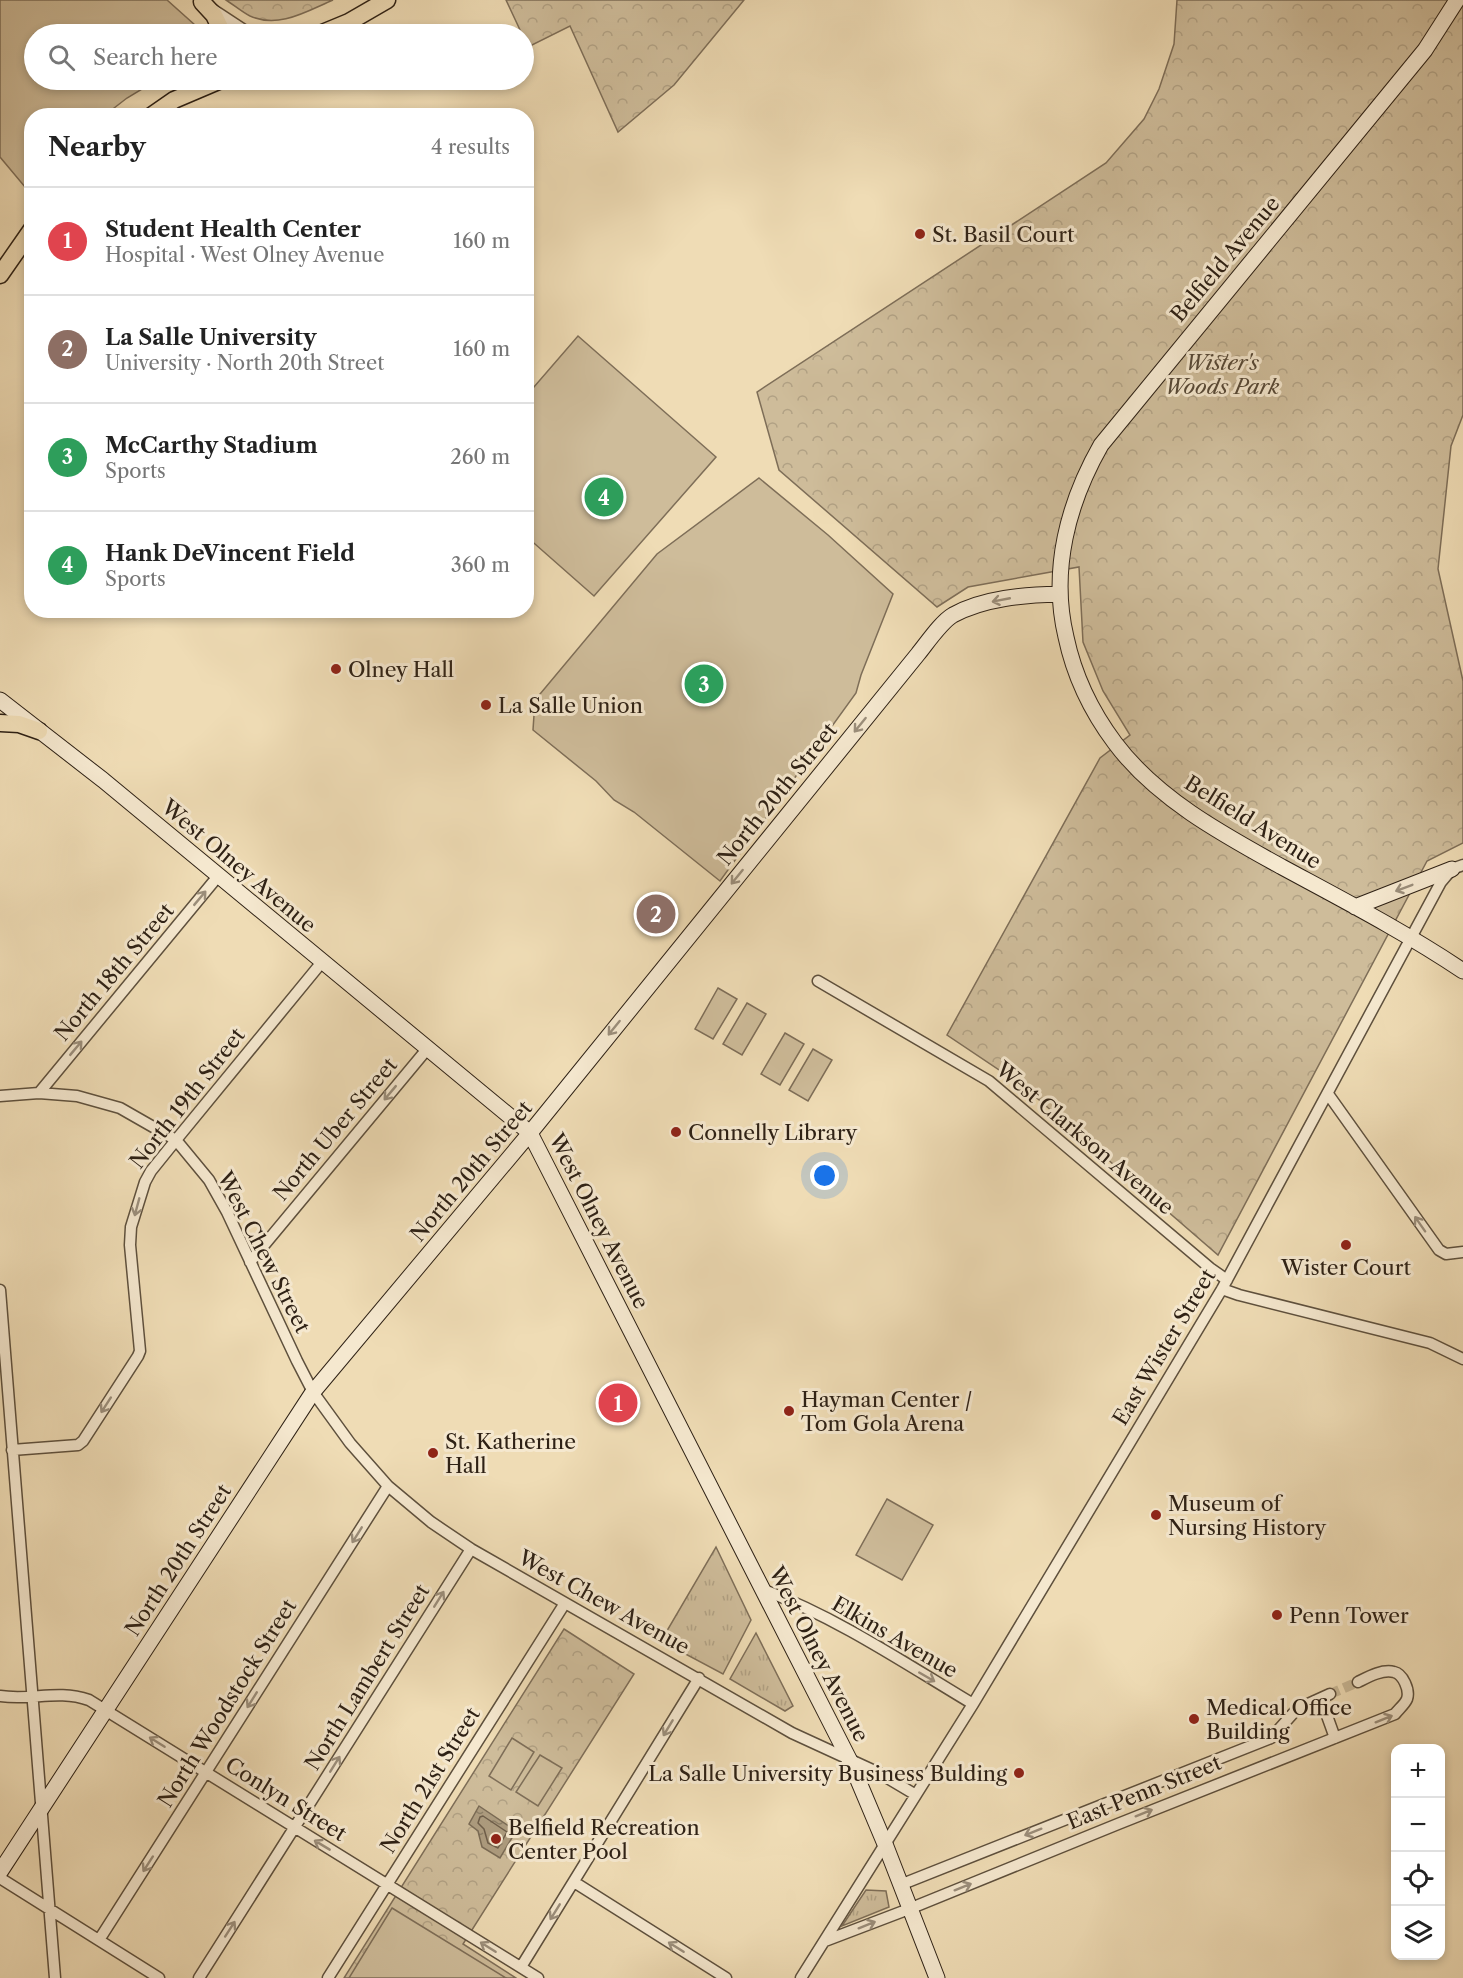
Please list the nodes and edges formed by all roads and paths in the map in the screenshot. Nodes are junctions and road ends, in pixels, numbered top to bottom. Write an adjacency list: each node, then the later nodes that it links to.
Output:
1 (387, 0): 6 (main road)
2 (1457, 0): 11 (street, Belfield Avenue)
3 (201, 1): 4 (main road); 5 (street)
4 (218, 24)
5 (235, 24)
6 (344, 24)
7 (195, 90): 8 (main road)
8 (162, 108)
9 (24, 240): 10 (main road)
10 (0, 275)
11 (1059, 594): 17 (street, Belfield Avenue); 26 (street, North 20th Street, one-way to 26)
12 (0, 700): 14 (street, West Olney Avenue)
13 (0, 723): 14 (main road)
14 (39, 731): 16 (street, West Olney Avenue)
15 (1457, 867): 17 (street, one-way to 17); 18 (street, East Wister Street)
16 (219, 875): 19 (street, West Olney Avenue); 23 (street, North 18th Street, one-way to 16)
17 (1355, 907): 18 (street, Belfield Avenue)
18 (1412, 938): 20 (street, Belfield Avenue); 24 (street, East Wister Street)
19 (322, 962): 22 (street, West Olney Avenue); 27 (street, North 19th Street)
20 (1463, 971)
21 (818, 981): 30 (street, West Clarkson Avenue)
22 (428, 1048): 26 (street, West Olney Avenue); 29 (street, North Uber Street, one-way to 29)
23 (39, 1093): 25 (street, West Chew Street); 27 (street, West Chew Street)
24 (1328, 1094): 28 (street, one-way to 24); 30 (street, East Wister Street)
25 (0, 1096)
26 (530, 1132): 33 (street, North 20th Street); 37 (street, West Olney Avenue)
27 (176, 1140): 29 (street, West Chew Street); 34 (street, North 19th Street, one-way to 34)
28 (1463, 1251)
29 (250, 1262): 33 (street, West Chew Street)
30 (1225, 1284): 32 (street, West Clarkson Avenue); 43 (street, East Wister Street)
31 (0, 1290): 34 (street)
32 (1462, 1356)
33 (313, 1392): 35 (street, West Chew Avenue); 44 (street, North 20th Street)
34 (12, 1450): 42 (street)
35 (388, 1486): 36 (street, West Chew Avenue); 47 (street, North Woodstock Street, one-way to 47)
36 (471, 1549): 38 (street, West Chew Avenue); 50 (street, North Lambert Street, one-way to 36)
37 (764, 1590): 43 (street, Elkins Avenue, one-way to 43); 46 (street, West Olney Avenue)
38 (565, 1603): 39 (street, West Chew Avenue); 55 (street, North 21st Street)
39 (699, 1678): 46 (street, West Chew Avenue); 54 (street, one-way to 54)
40 (1358, 1682): 45 (street, East Penn Street, one-way to 40)
41 (0, 1696): 42 (street, Conlyn Street)
42 (31, 1698): 44 (street, Conlyn Street); 49 (street)
43 (973, 1704): 48 (street, East Wister Street)
44 (106, 1710): 47 (street, Conlyn Street, one-way to 44); 49 (street, North 20th Street)
45 (1335, 1738): 56 (street, East Penn Street, one-way to 56); 58 (street, East Penn Street, one-way to 45)
46 (850, 1761): 48 (street, West Chew Avenue); 51 (street, West Olney Avenue)
47 (206, 1772): 50 (street, Conlyn Street); 59 (street, North Woodstock Street, one-way to 59)
48 (916, 1795): 51 (street, East Wister Street)
49 (42, 1809): 52 (street, North 20th Street); 57 (street)
50 (295, 1828): 55 (street, Conlyn Street, one-way to 50); 64 (street, North Lambert Street, one-way to 50)
51 (885, 1844): 56 (street, West Olney Avenue); 60 (street, East Wister Street)
52 (0, 1872)
53 (0, 1878): 57 (street)
54 (574, 1882): 61 (street, one-way to 61); 67 (street, one-way to 54)
55 (387, 1884): 61 (street, Conlyn Street, one-way to 55); 65 (street, North 21st Street)
56 (900, 1885): 58 (street, West Olney Avenue)
57 (49, 1909): 59 (street); 62 (street)
58 (909, 1909): 60 (street, East Penn Street, one-way to 58); 69 (street, West Olney Avenue)
59 (99, 1940): 63 (street)
60 (825, 1941): 68 (street, East Wister Street)
61 (521, 1967): 66 (street, Conlyn Street)
62 (55, 1978)
63 (159, 1978)
64 (199, 1978)
65 (328, 1978)
66 (538, 1978)
67 (726, 1978)
68 (801, 1978)
69 (937, 1978)

